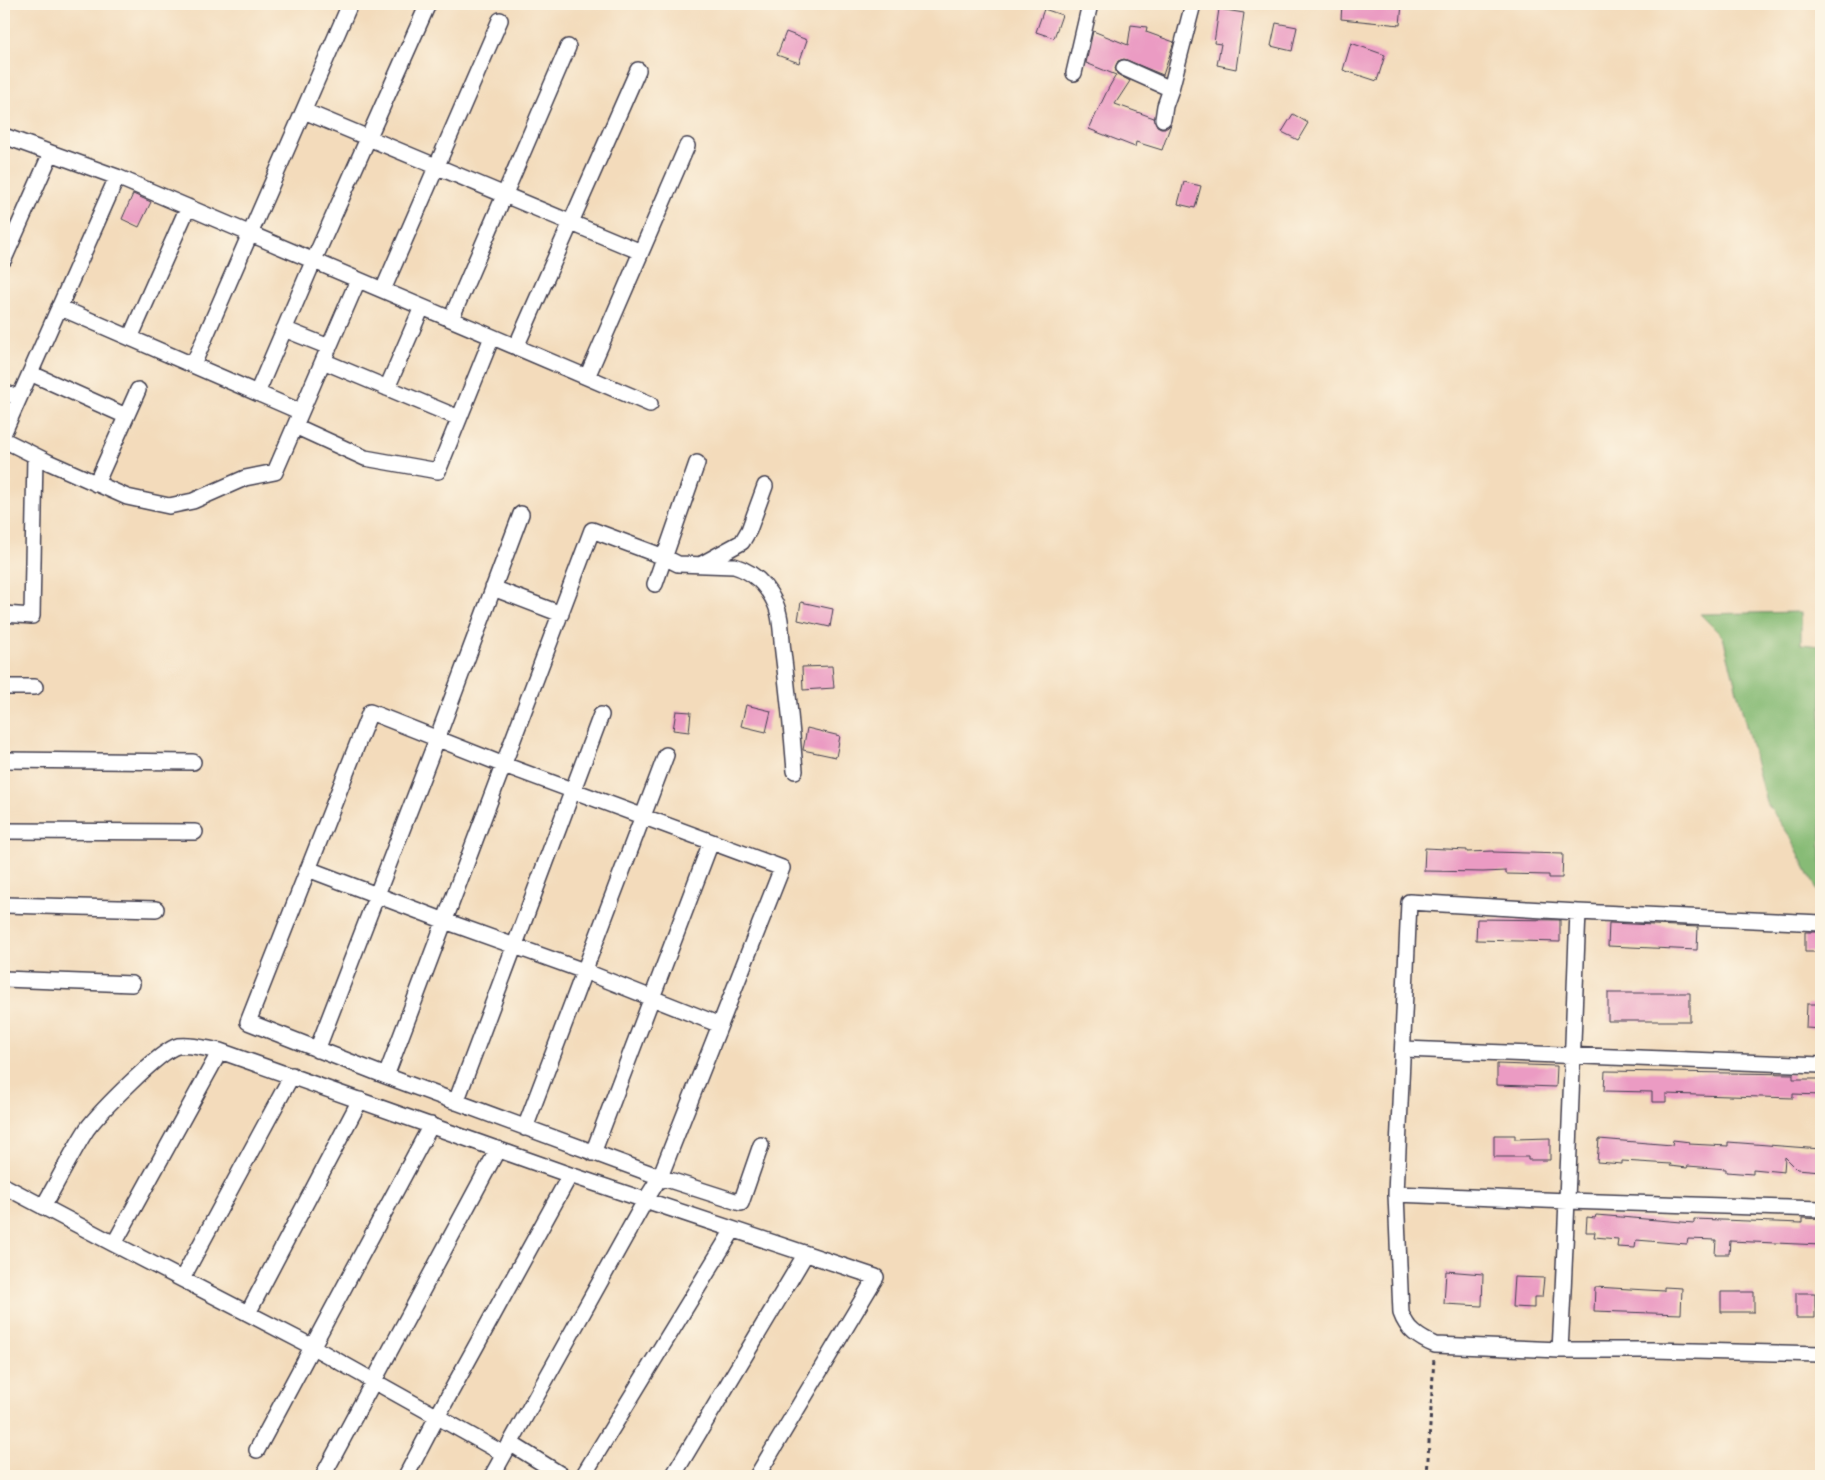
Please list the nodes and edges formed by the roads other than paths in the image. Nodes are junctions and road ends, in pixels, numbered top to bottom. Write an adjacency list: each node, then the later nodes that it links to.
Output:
1 (350, 4): 11 (street)
2 (428, 4): 14 (street)
3 (1090, 4): 9 (street)
4 (1192, 4): 10 (street)
5 (500, 20): 17 (street)
6 (568, 47): 19 (street)
7 (1124, 68): 10 (street)
8 (638, 70): 21 (street)
9 (1074, 73)
10 (1171, 89): 12 (street)
11 (304, 111): 14 (street); 22 (street)
12 (1163, 119)
13 (4, 136): 16 (street)
14 (368, 138): 17 (street); 25 (street)
15 (687, 146): 23 (street)
16 (51, 153): 18 (street); 24 (street)
17 (437, 166): 19 (street); 27 (street)
18 (117, 177): 20 (street); 29 (street)
19 (505, 194): 21 (street); 30 (street)
20 (188, 207): 22 (street); 33 (street)
21 (571, 222): 23 (street); 34 (street)
22 (251, 234): 25 (street); 36 (street)
23 (641, 252): 38 (street)
24 (4, 259)
25 (313, 262): 26 (street); 31 (street)
26 (358, 280): 27 (street); 35 (street)
27 (383, 290): 28 (street)
28 (422, 307): 30 (street); 39 (street)
29 (59, 308): 33 (street); 37 (street)
30 (451, 319): 32 (street)
31 (284, 329): 35 (street); 42 (street)
32 (492, 337): 34 (street); 46 (street)
33 (130, 338): 36 (street)
34 (516, 347): 38 (street)
35 (326, 354): 39 (street); 47 (street)
36 (193, 365): 42 (street)
37 (30, 374): 43 (street); 45 (street)
38 (586, 377): 44 (street)
39 (387, 388): 46 (street)
40 (138, 390): 45 (street)
41 (4, 392): 43 (street)
42 (257, 393): 47 (street)
43 (19, 398): 48 (street)
44 (650, 404)
45 (126, 416): 52 (street)
46 (459, 418): 47 (street)
47 (298, 419): 52 (street)
48 (4, 432)
49 (4, 440): 50 (street)
50 (35, 456): 52 (street); 59 (street)
51 (697, 463): 55 (street)
52 (96, 484)
53 (765, 486): 56 (street)
54 (521, 514): 58 (street)
55 (664, 557): 56 (street); 57 (street); 60 (street)
56 (700, 566): 69 (street)
57 (655, 584)
58 (493, 588): 60 (street); 64 (street)
59 (4, 614)
60 (561, 614): 68 (street)
61 (4, 687): 62 (street)
62 (35, 688)
63 (601, 715): 70 (street)
64 (437, 739): 68 (street); 75 (street); 76 (street)
65 (666, 755): 71 (street)
66 (4, 760): 67 (street)
67 (193, 762)
68 (504, 765): 70 (street); 80 (street)
69 (794, 771)
70 (572, 790): 71 (street); 82 (street)
71 (643, 817): 74 (street); 83 (street)
72 (4, 831): 73 (street)
73 (195, 832)
74 (711, 842): 86 (street); 87 (street)
75 (308, 869): 76 (street); 89 (street)
76 (377, 895): 80 (street); 89 (street)
77 (4, 905): 78 (street)
78 (156, 909)
79 (1578, 912): 81 (street); 88 (street); 91 (street)
80 (445, 921): 82 (street); 94 (street)
81 (1821, 923)
82 (514, 946): 83 (street); 96 (street)
83 (584, 971): 86 (street); 98 (street)
84 (4, 979): 85 (street)
85 (132, 984)
86 (651, 998): 87 (street); 101 (street)
87 (720, 1025): 103 (street)
88 (1404, 1049): 91 (street); 105 (street)
89 (317, 1050): 94 (street)
90 (220, 1051): 93 (street); 108 (street); 111 (street)
91 (1572, 1056): 92 (street); 107 (street)
92 (1821, 1065)
93 (292, 1075): 95 (street); 113 (street)
94 (386, 1076): 96 (street)
95 (360, 1100): 97 (street); 114 (street)
96 (456, 1102): 98 (street)
97 (431, 1125): 100 (street); 115 (street)
98 (525, 1128): 101 (street)
99 (761, 1144): 103 (street)
100 (498, 1149): 102 (street); 118 (street)
101 (593, 1153): 103 (street)
102 (570, 1175): 106 (street); 119 (street)
103 (660, 1177): 106 (street)
104 (4, 1186): 108 (street)
105 (1396, 1194): 107 (street); 116 (street)
106 (645, 1201): 110 (street); 120 (street)
107 (1568, 1201): 109 (street); 116 (street)
108 (43, 1206): 111 (street)
109 (1821, 1209)
110 (733, 1230): 112 (street); 126 (street)
111 (114, 1244): 113 (street)
112 (805, 1255): 127 (street); 128 (street)
113 (182, 1279): 114 (street)
114 (248, 1313): 115 (street)
115 (311, 1346): 118 (street); 121 (street)
116 (1560, 1350): 117 (street)
117 (1821, 1354)
118 (373, 1382): 119 (street); 122 (street)
119 (437, 1417): 120 (street); 123 (street)
120 (507, 1448): 124 (street); 125 (street)
121 (257, 1450)
122 (325, 1472)
123 (406, 1476)
124 (492, 1476)
125 (563, 1476)
126 (583, 1476)
127 (673, 1476)
128 (757, 1476)

